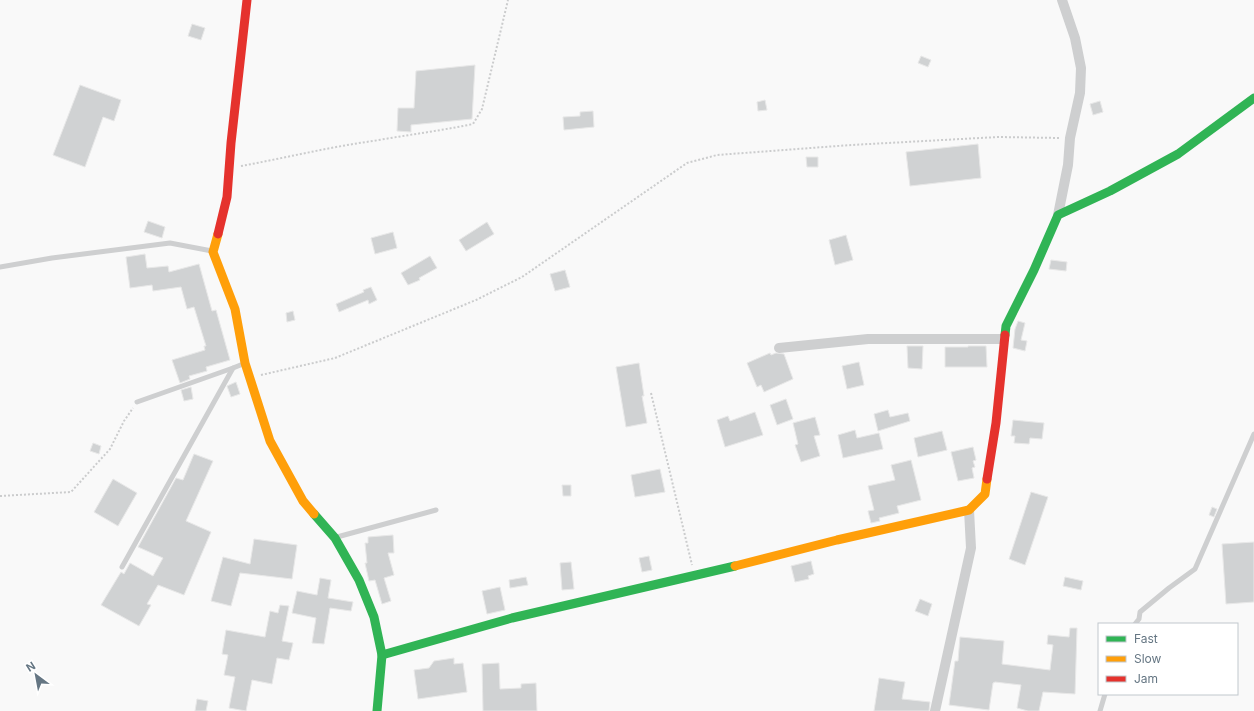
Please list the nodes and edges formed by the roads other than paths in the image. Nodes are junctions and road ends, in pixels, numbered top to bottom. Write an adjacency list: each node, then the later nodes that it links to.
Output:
1 (247, 0): 5 (street)
2 (1062, 0): 4 (street)
3 (1254, 98): 4 (street)
4 (1058, 214): 7 (street)
5 (213, 252): 6 (lane); 9 (street)
6 (0, 267)
7 (1004, 339): 8 (street); 14 (street)
8 (779, 348)
9 (245, 363): 10 (lane); 15 (street)
10 (233, 368): 11 (lane); 16 (lane)
11 (137, 402)
12 (1254, 434): 17 (lane)
13 (436, 510): 15 (lane)
14 (969, 510): 18 (street); 21 (street)
15 (335, 538): 18 (street)
16 (122, 567)
17 (1136, 623)
18 (382, 655): 20 (street)
19 (1105, 695): 22 (lane)
20 (377, 711)
21 (935, 711)
22 (1100, 711)

